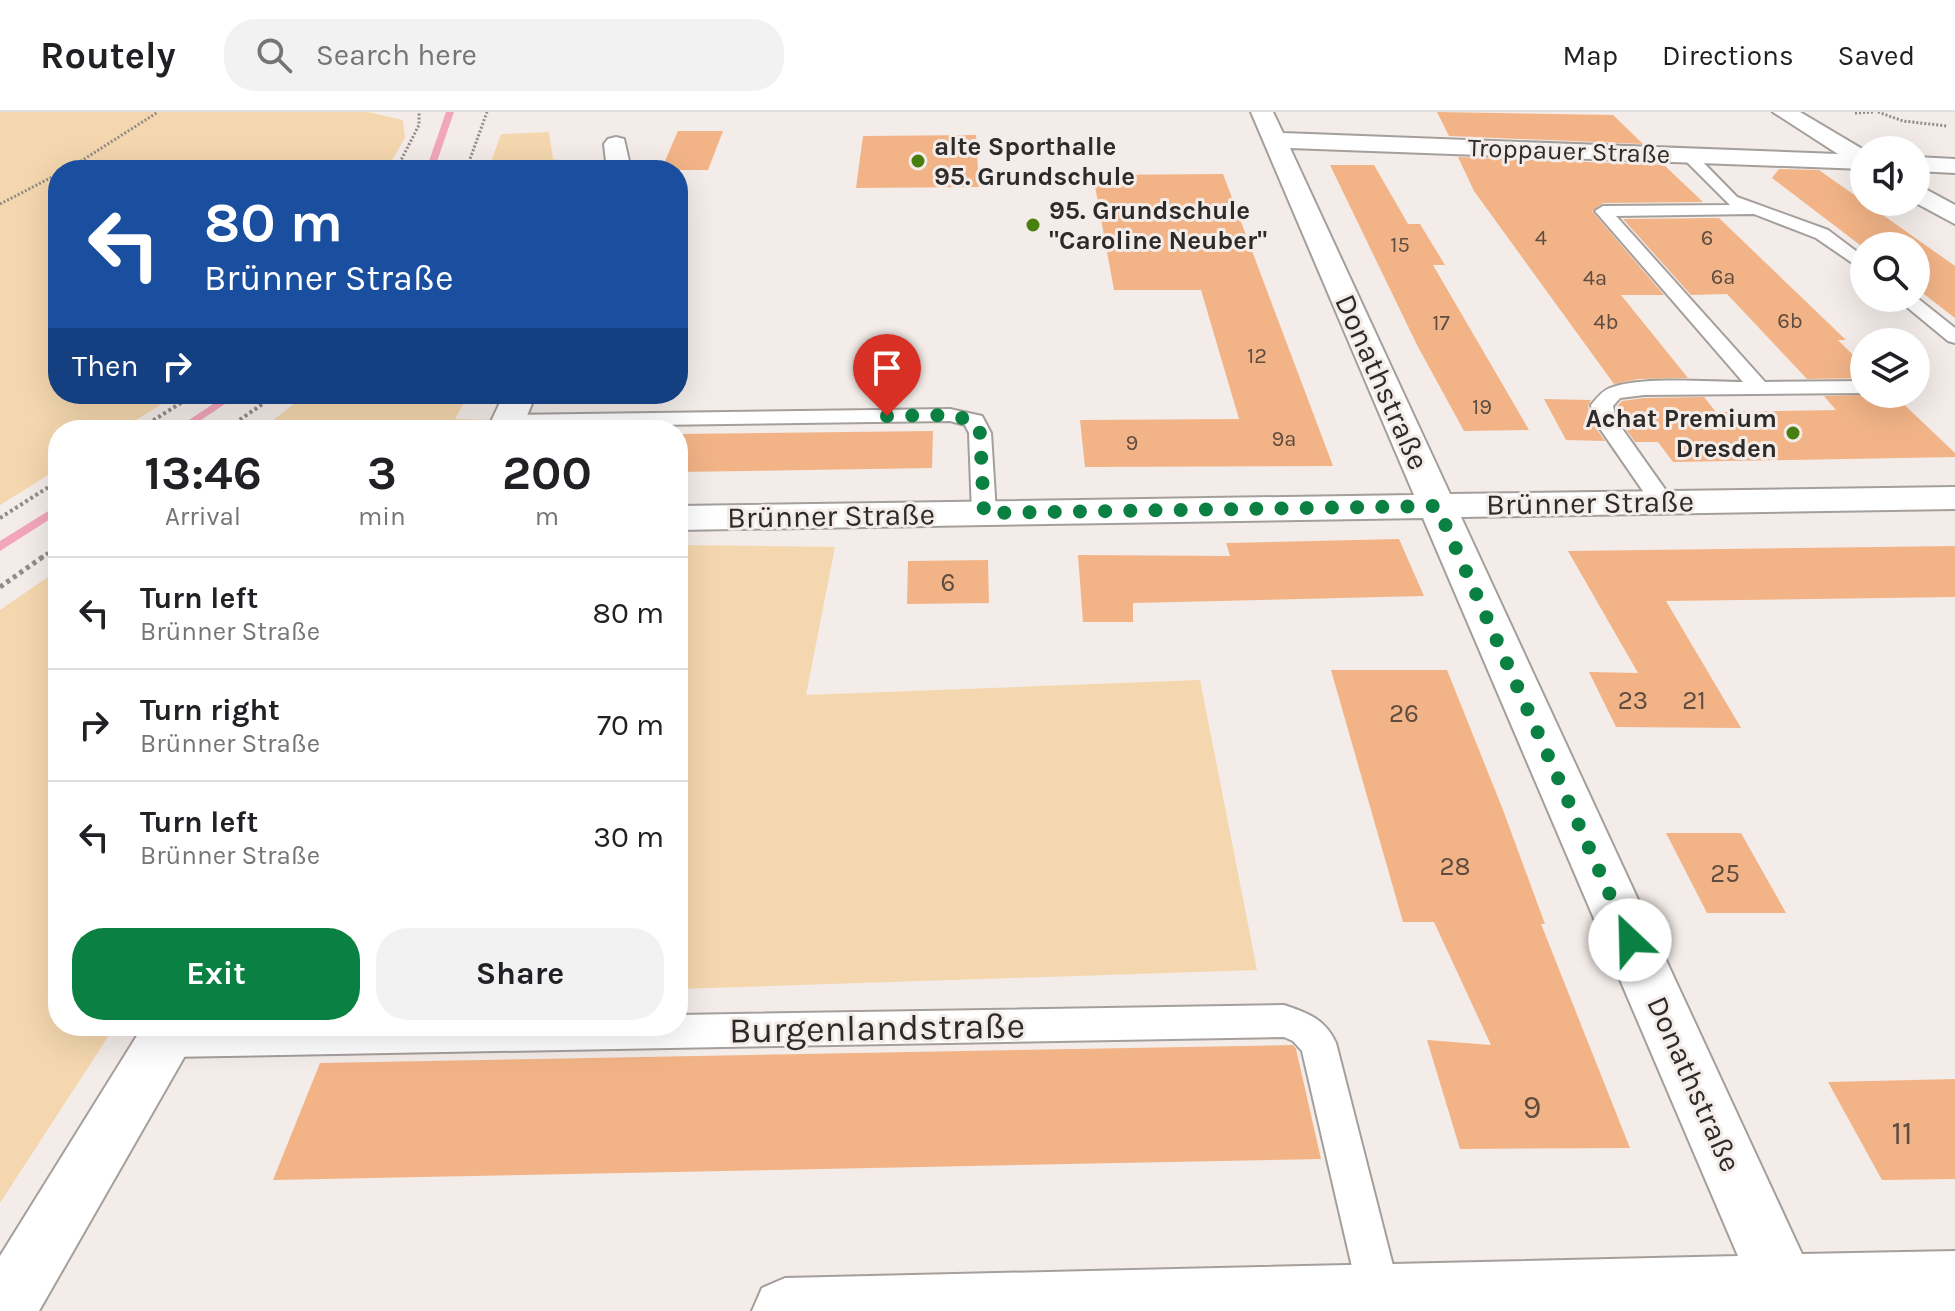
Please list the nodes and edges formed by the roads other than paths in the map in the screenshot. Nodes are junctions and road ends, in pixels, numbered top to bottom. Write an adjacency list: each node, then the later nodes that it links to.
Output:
1 (1784, 112): 4 (street)
2 (1268, 126): 5 (street, Troppauer Straße); 21 (street, Donathstraße)
3 (616, 144): 6 (street)
4 (1850, 152)
5 (1688, 155): 7 (street, Troppauer Straße); 11 (lane)
6 (618, 160)
7 (1850, 161)
8 (1930, 165): 9 (street)
9 (1955, 166)
10 (1930, 201): 12 (street)
11 (1752, 210): 13 (lane); 17 (lane)
12 (1955, 216)
13 (1850, 255)
14 (1923, 312): 15 (lane)
15 (1955, 337)
16 (1850, 387): 17 (lane)
17 (1759, 388): 20 (lane)
18 (511, 415): 22 (lane)
19 (1955, 498): 20 (street, Brünner Straße)
20 (1662, 502): 21 (street, Brünner Straße)
21 (1437, 506): 22 (street, Brünner Straße); 28 (street, Donathstraße)
22 (984, 513): 23 (street, Brünner Straße)
23 (688, 518)
24 (688, 1027): 27 (lane, Burgenlandstraße)
25 (169, 1036): 29 (street)
26 (1955, 1283): 28 (street)
27 (1380, 1297): 28 (street); 30 (street)
28 (1789, 1299)
29 (3, 1311)
30 (785, 1311)

